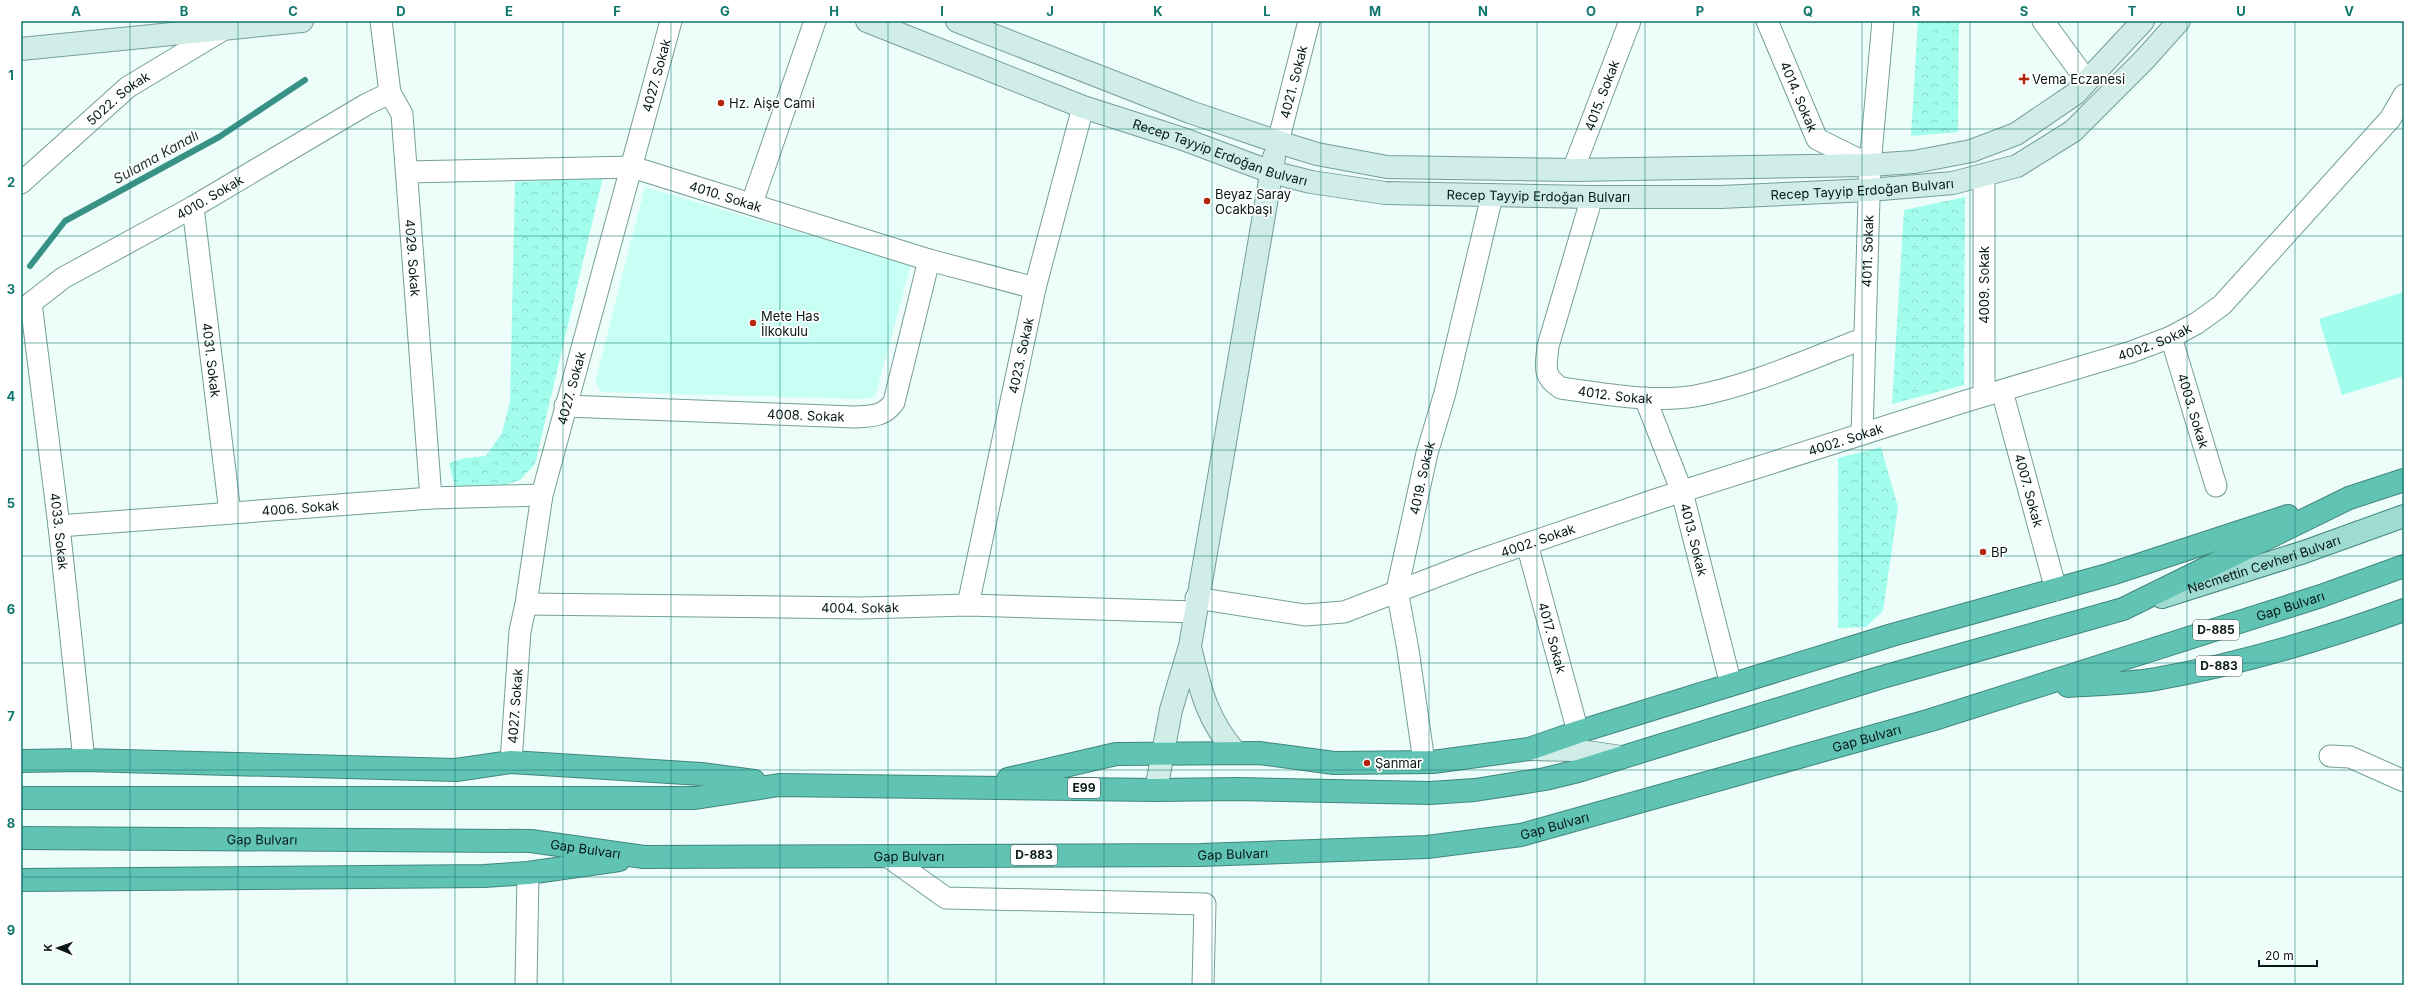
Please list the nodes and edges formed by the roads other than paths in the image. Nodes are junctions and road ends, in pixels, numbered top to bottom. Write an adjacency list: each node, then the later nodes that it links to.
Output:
1 (302, 21): 14 (main road)
2 (382, 21): 17 (street, 4029. Sokak)
3 (671, 21): 22 (street, 4027. Sokak)
4 (814, 21): 31 (street)
5 (867, 21): 19 (main road, Recep Tayyip Erdoğan Bulvarı)
6 (957, 21): 20 (main road, Recep Tayyip Erdoğan Bulvarı)
7 (1309, 21): 20 (street, 4021. Sokak)
8 (1630, 21): 23 (street, 4015. Sokak)
9 (1767, 21): 21 (street, 4014. Sokak)
10 (1883, 21): 21 (street, 4011. Sokak)
11 (2043, 21): 16 (street)
12 (2143, 21): 16 (main road, Recep Tayyip Erdoğan Bulvarı)
13 (2179, 21): 26 (main road, Recep Tayyip Erdoğan Bulvarı)
14 (226, 28): 15 (main road); 27 (street, 5022. Sokak)
15 (21, 49)
16 (2087, 81): 21 (main road, Recep Tayyip Erdoğan Bulvarı)
17 (390, 93): 24 (street, 4029. Sokak); 32 (street, 4010. Sokak)
18 (2404, 95): 36 (street, 4002. Sokak)
19 (1083, 107): 25 (main road, Recep Tayyip Erdoğan Bulvarı); 34 (street, 4023. Sokak)
20 (1278, 142): 23 (main road, Recep Tayyip Erdoğan Bulvarı); 25 (main road)
21 (1870, 165): 23 (main road, Recep Tayyip Erdoğan Bulvarı); 28 (street, 4011. Sokak)
22 (632, 167): 24 (street, 4010. Sokak); 31 (street, 4010. Sokak); 40 (street, 4027. Sokak)
23 (1573, 170)
24 (407, 172): 46 (street, 4029. Sokak)
25 (1271, 172): 29 (main road, Recep Tayyip Erdoğan Bulvarı); 56 (main road)
26 (1984, 175): 28 (main road, Recep Tayyip Erdoğan Bulvarı); 38 (street, 4009. Sokak)
27 (21, 183)
28 (1869, 190): 30 (main road, Recep Tayyip Erdoğan Bulvarı); 37 (street, 4011. Sokak)
29 (1492, 196): 30 (main road, Recep Tayyip Erdoğan Bulvarı); 53 (street, 4019. Sokak)
30 (1592, 197): 39 (street, 4012. Sokak)
31 (752, 203): 33 (street, 4010. Sokak)
32 (193, 207): 35 (street, 4010. Sokak); 48 (street, 4031. Sokak)
33 (929, 260): 34 (street, 4010. Sokak); 40 (street, 4008. Sokak)
34 (1035, 288): 57 (street, 4023. Sokak)
35 (26, 300): 50 (street, 4033. Sokak)
36 (2171, 337): 38 (street, 4002. Sokak); 43 (street, 4003. Sokak)
37 (1865, 338): 39 (street, 4012. Sokak); 41 (street, 4011. Sokak)
38 (1993, 393): 41 (street, 4002. Sokak); 54 (street, 4007. Sokak)
39 (1645, 398): 44 (street, 4013. Sokak)
40 (565, 406): 45 (street, 4027. Sokak)
41 (1862, 434): 44 (street, 4002. Sokak)
42 (2404, 480): 47 (highway)
43 (2216, 486)
44 (1682, 492): 51 (street, 4002. Sokak); 61 (street, 4013. Sokak)
45 (542, 495): 46 (street, 4006. Sokak); 55 (street, 4027. Sokak)
46 (431, 498): 48 (street, 4006. Sokak)
47 (2349, 498): 54 (highway); 58 (highway)
48 (230, 513): 50 (street, 4006. Sokak)
49 (2404, 516): 58 (main road, Necmettin Cevheri Bulvarı)
50 (59, 526): 69 (street, 4033. Sokak)
51 (1527, 544): 53 (street, 4002. Sokak); 63 (street, 4017. Sokak)
52 (2404, 566): 62 (highway, Gap Bulvarı / D-885)
53 (1397, 590): 56 (street, 4002. Sokak); 72 (street, 4019. Sokak)
54 (2056, 590): 61 (highway)
55 (526, 604): 57 (street, 4004. Sokak); 71 (street, 4027. Sokak)
56 (1196, 605): 57 (street, 4004. Sokak); 60 (main road)
57 (968, 606)
58 (2123, 609): 68 (highway, E99)
59 (2404, 610): 62 (highway, D-883)
60 (1190, 646): 65 (main road); 66 (main road)
61 (1731, 685): 63 (highway)
62 (2027, 690): 79 (highway, Gap Bulvarı / D-883)
63 (1578, 732): 64 (highway)
64 (1529, 749): 68 (main road); 72 (highway)
65 (1236, 753): 66 (highway); 72 (highway)
66 (1162, 754): 75 (highway); 76 (main road)
67 (2330, 756): 73 (street)
68 (1621, 757): 76 (highway, E99)
69 (84, 760): 70 (highway); 71 (highway)
70 (21, 761)
71 (511, 762): 74 (highway)
72 (1424, 762)
73 (2404, 781)
74 (779, 785): 75 (highway, E99); 77 (highway, E99)
75 (975, 786): 76 (highway, E99)
76 (1156, 790)
77 (21, 798)
78 (21, 838): 80 (highway, Gap Bulvarı / D-883)
79 (886, 856): 80 (highway, Gap Bulvarı / D-883); 84 (street)
80 (644, 857): 81 (highway)
81 (528, 873): 82 (highway); 83 (street)
82 (21, 880)
83 (526, 985)
84 (1203, 985)

